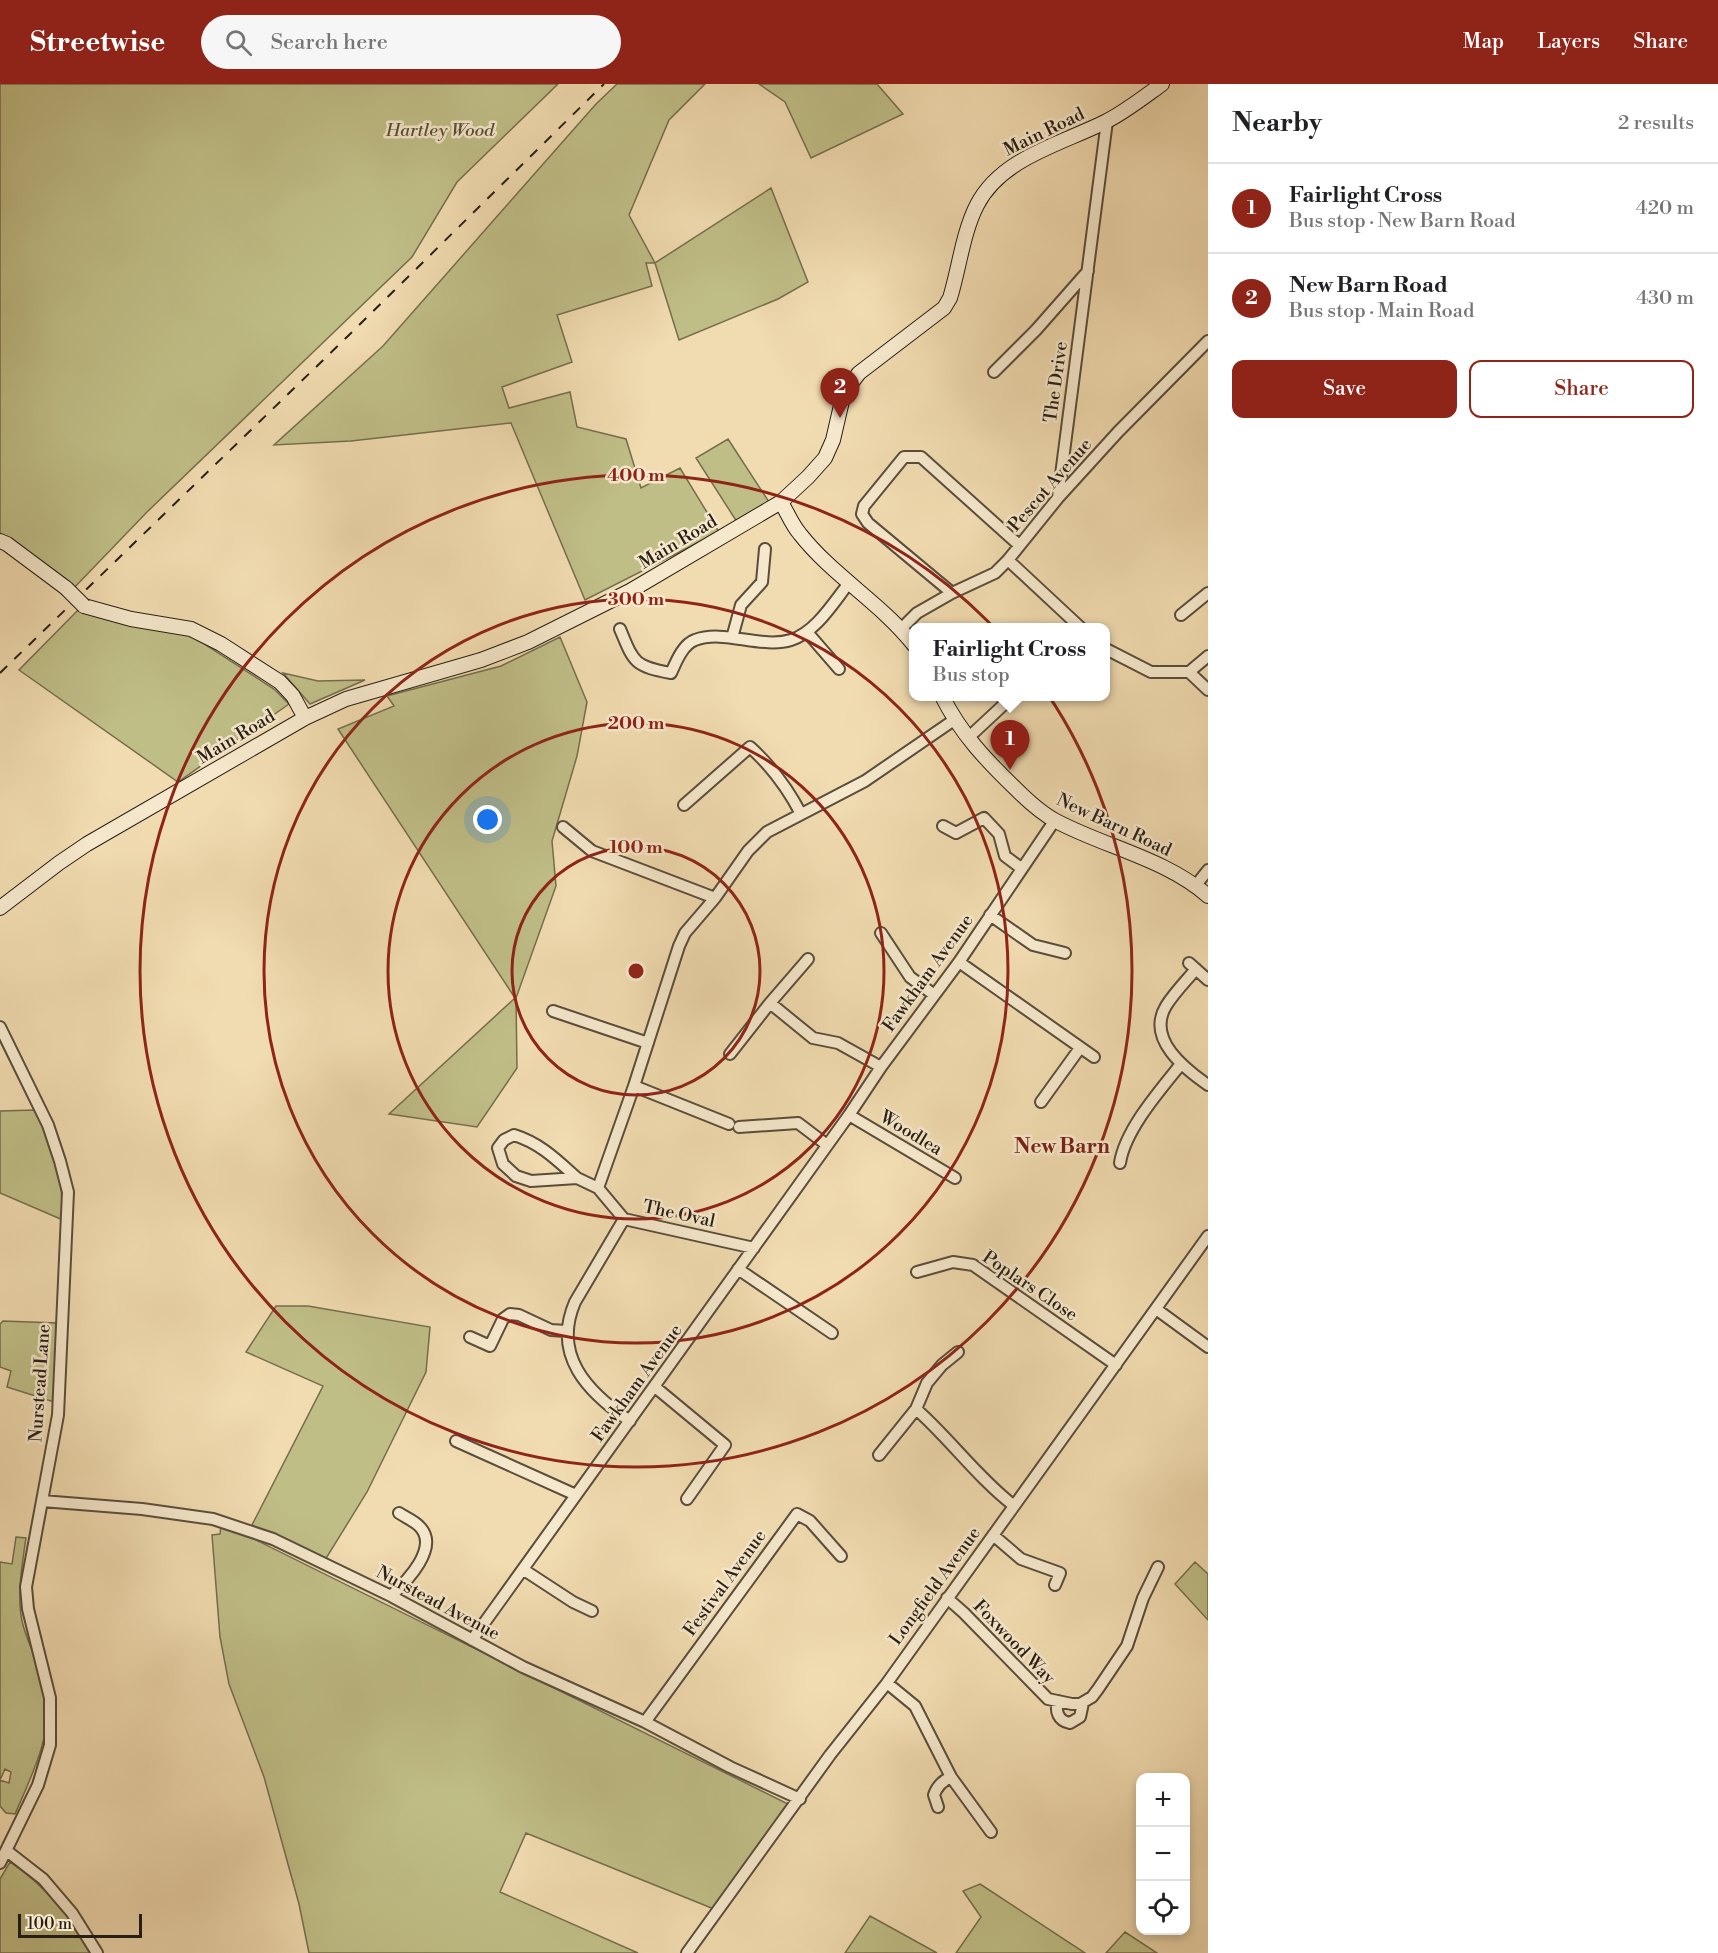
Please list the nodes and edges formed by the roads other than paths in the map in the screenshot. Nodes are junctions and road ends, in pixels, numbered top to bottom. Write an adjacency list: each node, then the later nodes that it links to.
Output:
1 (1162, 84): 2 (main road, Main Road)
2 (1107, 121): 3 (street, The Drive); 7 (main road, Main Road)
3 (1088, 270): 5 (street, The Drive); 6 (street, The Drive)
4 (1208, 341): 6 (street, Pescot Avenue)
5 (994, 372)
6 (1058, 498): 9 (street, Pescot Avenue)
7 (781, 502): 12 (main road); 29 (main road, Main Road)
8 (0, 541): 29 (main road, bridge)
9 (1019, 545): 11 (street, Pescot Avenue); 13 (street)
10 (765, 549): 20 (street)
11 (1008, 560): 13 (street, Pescot Avenue); 16 (street)
12 (849, 583): 18 (main road); 19 (street)
13 (952, 593): 18 (street, Pescot Avenue)
14 (1208, 593): 15 (street)
15 (1181, 615)
16 (1078, 623)
17 (620, 629): 20 (street)
18 (901, 629): 21 (main road)
19 (807, 632): 20 (street); 24 (street)
20 (732, 638)
21 (909, 639)
22 (1110, 651): 25 (street)
23 (1208, 656): 25 (street)
24 (839, 669)
25 (1190, 672): 26 (street)
26 (1208, 690)
27 (944, 701): 30 (main road, New Barn Road)
28 (1012, 701): 31 (street)
29 (305, 717): 42 (main road, Main Road)
30 (954, 720): 31 (main road, New Barn Road); 33 (street)
31 (968, 738): 34 (main road, New Barn Road)
32 (684, 806): 33 (street)
33 (801, 814): 41 (street)
34 (1055, 820): 37 (street, Fawkham Avenue); 39 (main road, New Barn Road)
35 (943, 826): 37 (street)
36 (563, 827): 41 (street)
37 (1021, 868): 43 (street, Fawkham Avenue)
38 (1208, 870): 39 (street)
39 (1196, 885): 40 (main road, New Barn Road)
40 (1208, 896)
41 (715, 898): 53 (street)
42 (0, 908)
43 (990, 915): 45 (street); 47 (street, Fawkham Avenue)
44 (881, 933): 49 (street)
45 (1065, 953)
46 (807, 959): 50 (street)
47 (959, 962): 49 (street, Fawkham Avenue); 54 (street)
48 (1208, 980): 57 (street)
49 (933, 994): 58 (street, Fawkham Avenue)
50 (770, 1003): 55 (street); 58 (street)
51 (554, 1011): 53 (street)
52 (0, 1027): 87 (street, Nurstead Lane)
53 (648, 1043): 60 (street)
54 (1080, 1048): 56 (street); 61 (street)
55 (730, 1054)
56 (1094, 1057)
57 (1181, 1064): 59 (street); 64 (street)
58 (881, 1067): 62 (street, Fawkham Avenue)
59 (1208, 1085)
60 (634, 1086): 63 (street); 67 (street)
61 (1041, 1102)
62 (849, 1115): 63 (street, Fawkham Avenue); 66 (street, Woodlea)
63 (827, 1145): 70 (street, Fawkham Avenue)
64 (1120, 1163)
65 (577, 1178): 65 (street, The Oval); 67 (street, The Oval)
66 (955, 1178)
67 (598, 1188): 68 (street, The Oval)
68 (624, 1219): 70 (street, The Oval); 74 (street)
69 (1208, 1236): 73 (street, Longfield Avenue)
70 (754, 1248): 71 (street, Fawkham Avenue)
71 (738, 1269): 75 (street); 80 (street, Fawkham Avenue)
72 (917, 1272): 79 (street, Poplars Close)
73 (1156, 1309): 77 (street); 79 (street, Longfield Avenue)
74 (566, 1331): 76 (street); 82 (street)
75 (832, 1333)
76 (470, 1337)
77 (1208, 1347)
78 (958, 1352): 81 (street)
79 (1116, 1365): 88 (street, Longfield Avenue)
80 (655, 1387): 82 (street, Fawkham Avenue); 86 (street)
81 (916, 1408): 84 (street); 88 (street)
82 (630, 1421): 85 (street, Fawkham Avenue)
83 (456, 1440): 85 (street)
84 (879, 1455)
85 (576, 1495): 93 (street, Fawkham Avenue)
86 (687, 1499)
87 (42, 1501): 95 (street, Nurstead Avenue); 107 (street, Nurstead Lane)
88 (1013, 1505): 90 (street, Longfield Avenue)
89 (399, 1513): 95 (street)
90 (993, 1535): 94 (street); 96 (street, Longfield Avenue)
91 (842, 1556): 102 (street, Festival Avenue)
92 (1158, 1567): 101 (street)
93 (524, 1570): 97 (street); 98 (street, Fawkham Avenue)
94 (1055, 1585)
95 (391, 1596): 98 (street, Nurstead Avenue)
96 (947, 1598): 99 (street, Longfield Avenue); 100 (street, Foxwood Way)
97 (592, 1611)
98 (472, 1640): 102 (street, Nurstead Avenue)
99 (887, 1683): 103 (street); 104 (street, Longfield Avenue)
100 (1058, 1701): 101 (street, Foxwood Way); 101 (street)
101 (1083, 1703)
102 (645, 1722): 104 (street, Nurstead Avenue)
103 (951, 1777): 105 (street); 106 (street)
104 (800, 1799): 110 (street, Longfield Avenue)
105 (938, 1807)
106 (991, 1832)
107 (7, 1851): 108 (street, Nurstead Lane); 109 (street)
108 (0, 1863)
109 (97, 1953)
110 (687, 1953)

